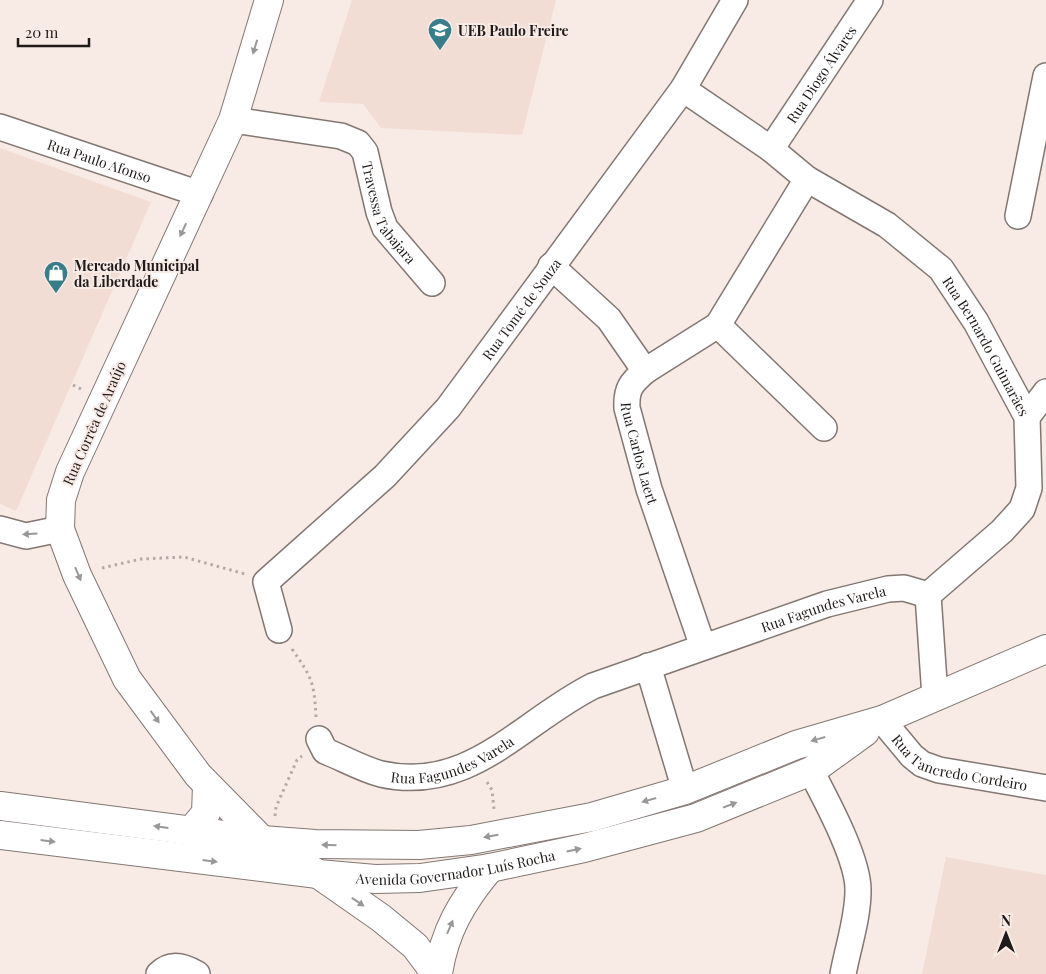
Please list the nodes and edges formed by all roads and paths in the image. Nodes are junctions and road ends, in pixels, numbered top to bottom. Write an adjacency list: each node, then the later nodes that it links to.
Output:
1 (269, 0): 6 (main road, Rua Corrêa de Araújo, one-way to 6)
2 (735, 0): 5 (street, Rua Tomé de Souza)
3 (870, 0): 8 (street, Rua Diogo Álvares)
4 (1046, 76): 11 (street)
5 (683, 89): 8 (street, Rua Bernardo Guimarães); 12 (street, Rua Tomé de Souza)
6 (233, 120): 10 (main road, Rua Corrêa de Araújo); 13 (street, Travessa Tabajara)
7 (0, 128): 10 (street, Rua Paulo Afonso)
8 (771, 149): 9 (street, Rua Bernardo Guimarães)
9 (807, 179): 14 (street); 17 (street, Rua Bernardo Guimarães)
10 (200, 194): 20 (main road, Rua Corrêa de Araújo, one-way to 20)
11 (1018, 216)
12 (551, 266): 15 (street); 22 (street, Rua Tomé de Souza)
13 (432, 283)
14 (718, 325): 15 (street, Rua Carlos Laert); 18 (street)
15 (645, 371): 25 (street, Rua Carlos Laert)
16 (1046, 392): 17 (street)
17 (1027, 417): 23 (street, Rua Bernardo Guimarães)
18 (824, 428)
19 (0, 529): 20 (street, one-way to 19)
20 (60, 529): 21 (main road, Rua Corrêa de Araújo, one-way to 21)
21 (77, 575): 22 (path); 34 (main road, Rua Corrêa de Araújo, one-way to 34)
22 (266, 582): 24 (street)
23 (928, 595): 25 (street, Rua Fagundes Varela); 28 (street)
24 (279, 630): 30 (path)
25 (703, 647): 27 (street, Rua Fagundes Varela)
26 (1046, 648): 28 (main road, Avenida Governador Luís Rocha)
27 (648, 666): 32 (street, Rua Fagundes Varela); 36 (street)
28 (935, 698): 29 (main road, Avenida Governador Luís Rocha)
29 (882, 720): 33 (main road, Avenida Governador Luís Rocha); 35 (street, Rua Tancredo Cordeiro); 36 (main road, Avenida Governador Luís Rocha, one-way to 36)
30 (318, 739): 32 (street, Rua Fagundes Varela)
31 (297, 760): 38 (path)
32 (476, 762): 39 (path)
33 (811, 771): 43 (main road, Avenida Governador Luís Rocha, one-way to 33); 48 (street)
34 (207, 786): 40 (main road); 42 (main road, Rua Corrêa de Araújo)
35 (1046, 788)
36 (685, 790): 42 (main road, Avenida Governador Luís Rocha, one-way to 42)
37 (0, 806): 40 (main road, Avenida Governador Luís Rocha, one-way to 37)
38 (276, 807)
39 (495, 814)
40 (191, 831): 42 (main road, Avenida Governador Luís Rocha)
41 (0, 835): 44 (main road, Avenida Governador Luís Rocha, one-way to 44)
42 (262, 840): 44 (main road)
43 (490, 868): 44 (main road, Avenida Governador Luís Rocha); 47 (main road, one-way to 43)
44 (318, 874): 47 (main road, one-way to 47)
45 (159, 974): 46 (street)
46 (198, 974)
47 (437, 974)
48 (843, 974)

